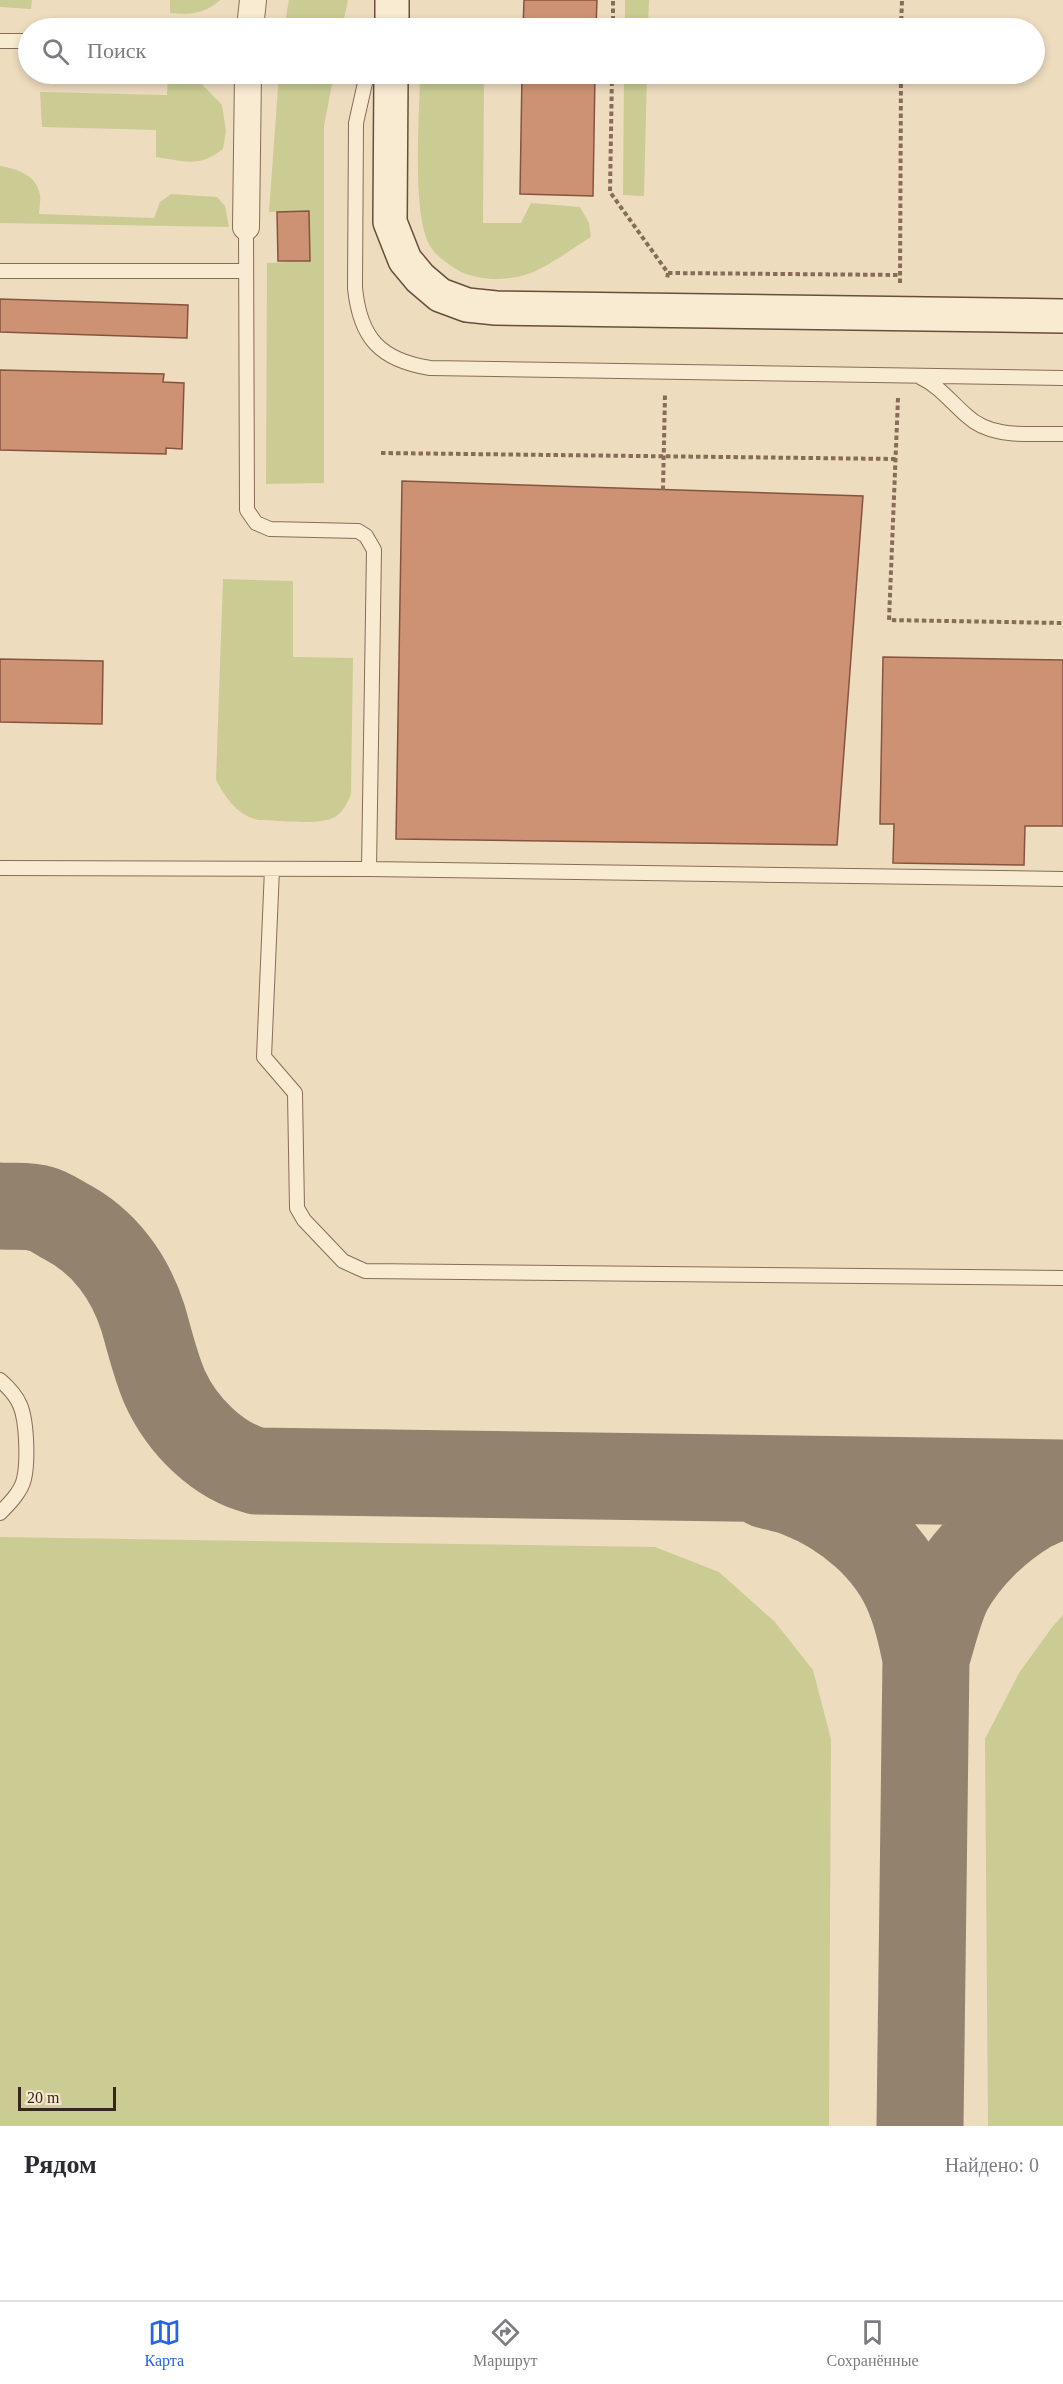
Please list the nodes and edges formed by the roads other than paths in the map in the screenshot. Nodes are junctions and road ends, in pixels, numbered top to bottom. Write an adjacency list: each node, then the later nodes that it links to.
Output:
1 (253, 0): 4 (street)
2 (382, 0): 3 (lane)
3 (387, 16)
4 (251, 18)
5 (0, 41): 6 (lane)
6 (18, 41)
7 (248, 84): 10 (street)
8 (365, 84): 14 (lane)
9 (391, 84): 13 (main road)
10 (246, 227): 12 (lane)
11 (0, 271): 12 (lane)
12 (246, 271): 19 (lane)
13 (1063, 316)
14 (903, 375): 15 (lane); 16 (lane)
15 (1063, 378)
16 (1063, 434)
17 (0, 868): 18 (lane)
18 (272, 869): 19 (lane); 21 (lane)
19 (369, 869): 20 (lane)
20 (1063, 879)
21 (1063, 1278)
22 (0, 1380): 23 (lane)
23 (0, 1513)

